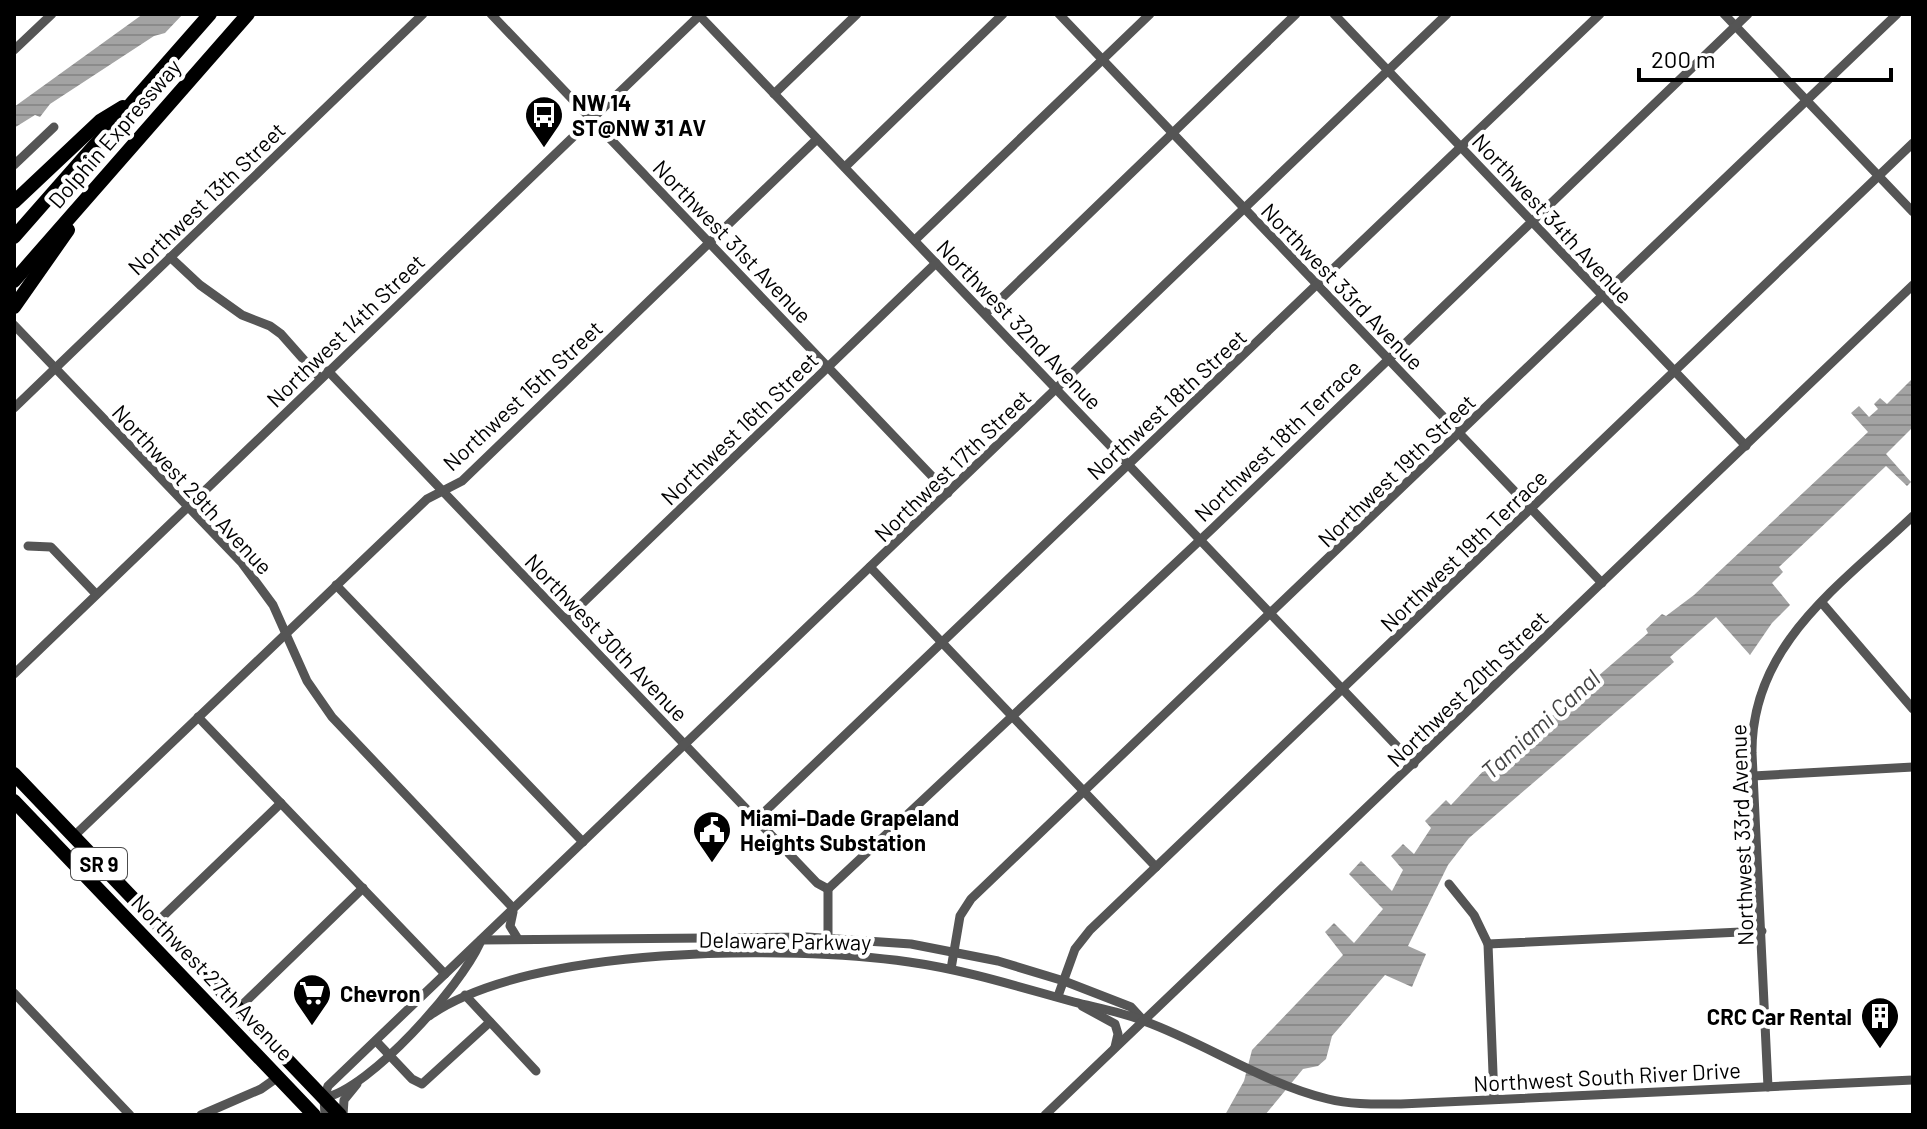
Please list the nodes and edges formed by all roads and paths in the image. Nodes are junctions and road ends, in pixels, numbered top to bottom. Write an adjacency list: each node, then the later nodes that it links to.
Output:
1 (52, 14): 19 (street)
2 (210, 14): 23 (highway, Dolphin Expressway)
3 (248, 14): 34 (highway, Dolphin Expressway)
4 (423, 14): 42 (street, Northwest 13th Street)
5 (491, 14): 25 (street, Northwest 31st Avenue)
6 (857, 14): 22 (street)
7 (1003, 14): 32 (street)
8 (1059, 14): 20 (street, Northwest 33rd Avenue)
9 (1150, 14): 20 (street)
10 (1296, 14): 27 (street)
11 (1334, 14): 21 (street, Northwest 34th Avenue)
12 (1447, 14): 21 (street, Northwest 17th Street)
13 (1600, 14): 30 (street, Northwest 18th Street)
14 (1724, 14): 18 (street)
15 (1748, 14): 18 (street, Northwest 18th Terrace)
16 (1897, 14): 24 (street, Northwest 19th Street)
17 (700, 15): 22 (street, Northwest 32nd Avenue); 25 (street, Northwest 14th Street)
18 (1736, 26): 24 (street); 38 (street, Northwest 18th Terrace)
19 (14, 50)
20 (1102, 59): 27 (street, Northwest 33rd Avenue); 40 (street)
21 (1387, 71): 30 (street, Northwest 34th Avenue); 36 (street, Northwest 17th Street)
22 (774, 94): 28 (street, Northwest 32nd Avenue)
23 (134, 101): 35 (highway); 39 (highway, Dolphin Expressway)
24 (1806, 101): 33 (street); 47 (street, Northwest 19th Street)
25 (591, 118): 41 (street, Northwest 31st Avenue); 55 (street, Northwest 14th Street)
26 (54, 127): 31 (street)
27 (1173, 133): 36 (street, Northwest 33rd Avenue); 49 (street)
28 (817, 139): 32 (street, Northwest 32nd Avenue); 41 (street, Northwest 15th Street)
29 (1913, 143): 33 (street, Northwest 19th Terrace)
30 (1461, 147): 38 (street, Northwest 34th Avenue); 45 (street, Northwest 18th Street)
31 (14, 165)
32 (845, 167): 40 (street, Northwest 32nd Avenue)
33 (1878, 176): 37 (street); 54 (street, Northwest 19th Terrace)
34 (105, 177): 44 (highway, Dolphin Expressway); 48 (highway)
35 (14, 202)
36 (1244, 209): 45 (street, Northwest 33rd Avenue); 56 (street, Northwest 17th Street)
37 (1913, 212)
38 (1532, 222): 47 (street, Northwest 34th Avenue); 51 (street, Northwest 18th Terrace)
39 (14, 237)
40 (915, 240): 43 (street, Northwest 32nd Avenue)
41 (710, 243): 52 (street, Northwest 31st Avenue); 61 (street, Northwest 15th Street)
42 (170, 257): 53 (street, Northwest 13th Street); 55 (street, Northwest 30th Avenue)
43 (936, 263): 49 (street, Northwest 32nd Avenue); 52 (street, Northwest 16th Street)
44 (14, 281)
45 (1317, 284): 51 (street, Northwest 33rd Avenue); 60 (street, Northwest 18th Street)
46 (1913, 285): 59 (street, Northwest 20th Street)
47 (1602, 297): 54 (street, Northwest 34th Avenue); 58 (street, Northwest 19th Street)
48 (14, 307)
49 (985, 314): 56 (street, Northwest 32nd Avenue)
50 (14, 325): 53 (street, Northwest 29th Avenue)
51 (1388, 359): 58 (street, Northwest 33rd Avenue); 66 (street, Northwest 18th Terrace)
52 (828, 367): 62 (street, Northwest 31st Avenue); 74 (street, Northwest 16th Street)
53 (55, 368): 57 (street, Northwest 13th Street); 63 (street, Northwest 29th Avenue)
54 (1674, 372): 59 (street, Northwest 34th Avenue); 64 (street, Northwest 19th Terrace)
55 (324, 375): 61 (street, Northwest 30th Avenue); 63 (street, Northwest 14th Street)
56 (1056, 389): 60 (street, Northwest 32nd Avenue); 62 (street, Northwest 17th Street)
57 (14, 408)
58 (1459, 434): 64 (street, Northwest 33rd Avenue); 73 (street, Northwest 19th Street)
59 (1746, 446): 69 (street, Northwest 20th Street)
60 (1128, 464): 66 (street, Northwest 32nd Avenue); 76 (street, Northwest 18th Street)
61 (442, 491): 70 (street, Northwest 15th Street); 74 (street, Northwest 30th Avenue)
62 (948, 493): 68 (street, Northwest 17th Street)
63 (187, 506): 71 (street, Northwest 14th Street); 75 (street, Northwest 29th Avenue)
64 (1531, 509): 69 (street, Northwest 33rd Avenue); 78 (street, Northwest 19th Terrace)
65 (1913, 516): 72 (street, Northwest 33rd Avenue)
66 (1199, 540): 73 (street, Northwest 32nd Avenue); 80 (street, Northwest 18th Terrace)
67 (28, 546): 71 (street)
68 (870, 567): 76 (street); 82 (street, Northwest 17th Street)
69 (1602, 583): 83 (street, Northwest 20th Street)
70 (336, 585): 75 (street, Northwest 15th Street); 92 (street)
71 (96, 594): 77 (street, Northwest 14th Street)
72 (1822, 603): 79 (street); 86 (street, Northwest 33rd Avenue)
73 (1272, 614): 78 (street, Northwest 32nd Avenue); 87 (street, Northwest 19th Street)
74 (566, 619): 82 (street, Northwest 30th Avenue)
75 (286, 634): 81 (street, Northwest 15th Street); 97 (street, Northwest 29th Avenue)
76 (942, 641): 80 (street); 90 (street, Northwest 18th Street)
77 (14, 674)
78 (1343, 690): 83 (street, Northwest 32nd Avenue); 93 (street, Northwest 19th Terrace)
79 (1913, 709)
80 (1013, 716): 87 (street); 96 (street, Northwest 18th Terrace)
81 (198, 717): 89 (street); 91 (street, Northwest 15th Street)
82 (685, 745): 90 (street, Northwest 30th Avenue); 92 (street, Northwest 17th Street)
83 (1414, 764): 118 (street, Northwest 20th Street)
84 (1913, 767): 86 (street)
85 (14, 774): 91 (highway, Northwest 27th Avenue / SR 9)
86 (1753, 776): 100 (street, Northwest 33rd Avenue)
87 (1085, 792): 93 (street); 107 (street, Northwest 19th Street)
88 (14, 801): 98 (highway, Northwest 27th Avenue / SR 9)
89 (281, 803): 95 (street); 99 (street)
90 (757, 819): 96 (street, Northwest 30th Avenue)
91 (73, 837): 99 (highway, Northwest 27th Avenue / SR 9)
92 (583, 842): 97 (street, Northwest 17th Street)
93 (1156, 867): 110 (street, Northwest 19th Terrace)
94 (1449, 884): 106 (street)
95 (363, 888): 109 (street); 116 (street)
96 (828, 889): 101 (street)
97 (513, 908): 102 (street); 103 (street, Northwest 17th Street)
98 (128, 920): 99 (highway); 104 (highway, Northwest 27th Avenue / SR 9)
99 (156, 923): 105 (highway, Northwest 27th Avenue / SR 9)
100 (1762, 931): 106 (street); 127 (street, Northwest 33rd Avenue)
101 (828, 938): 102 (street, Delaware Parkway); 107 (street, Delaware Parkway)
102 (518, 939): 103 (street, Delaware Parkway)
103 (481, 940): 109 (street, Northwest 17th Street); 117 (street, Northwest 17th Street)
104 (150, 943): 105 (highway); 115 (highway, Northwest 27th Avenue / SR 9)
105 (175, 943): 116 (highway, Northwest 27th Avenue / SR 9)
106 (1488, 944): 131 (street)
107 (953, 950): 108 (street, Northwest 19th Street); 110 (street, Delaware Parkway)
108 (951, 969): 112 (street, Delaware Parkway); 113 (street, Delaware Parkway)
109 (445, 974): 120 (street, Northwest 17th Street)
110 (1064, 981): 113 (street, Northwest 19th Terrace); 118 (street, Delaware Parkway)
111 (14, 993): 132 (street)
112 (465, 995): 117 (street, Delaware Parkway); 119 (street)
113 (1058, 996): 114 (street, Delaware Parkway)
114 (1076, 1002): 118 (street, Delaware Parkway); 121 (street)
115 (213, 1008): 116 (highway); 124 (highway, Northwest 27th Avenue / SR 9)
116 (239, 1008): 130 (highway, Northwest 27th Avenue / SR 9)
117 (429, 1016): 122 (street, Northwest 17th Street)
118 (1143, 1020): 121 (street, Northwest 20th Street); 128 (street, Delaware Parkway)
119 (490, 1022): 122 (street); 123 (street)
120 (376, 1041): 122 (street); 130 (street, Northwest 17th Street)
121 (1115, 1047): 137 (street, Northwest 20th Street)
122 (389, 1054): 125 (street, Northwest 17th Street)
123 (536, 1071)
124 (278, 1077): 129 (highway, Northwest 27th Avenue / SR 9); 133 (street)
125 (361, 1079): 130 (street); 136 (street)
126 (1913, 1080): 127 (street, Northwest South River Drive)
127 (1768, 1087): 131 (street, Northwest South River Drive)
128 (1303, 1092): 131 (street, Northwest South River Drive)
129 (294, 1094): 130 (highway); 134 (highway, Northwest 27th Avenue / SR 9)
130 (324, 1098): 135 (street); 136 (highway, Northwest 27th Avenue / SR 9)
131 (1494, 1099)
132 (130, 1115)
133 (201, 1115)
134 (314, 1115)
135 (325, 1115)
136 (341, 1115)
137 (1045, 1115)

